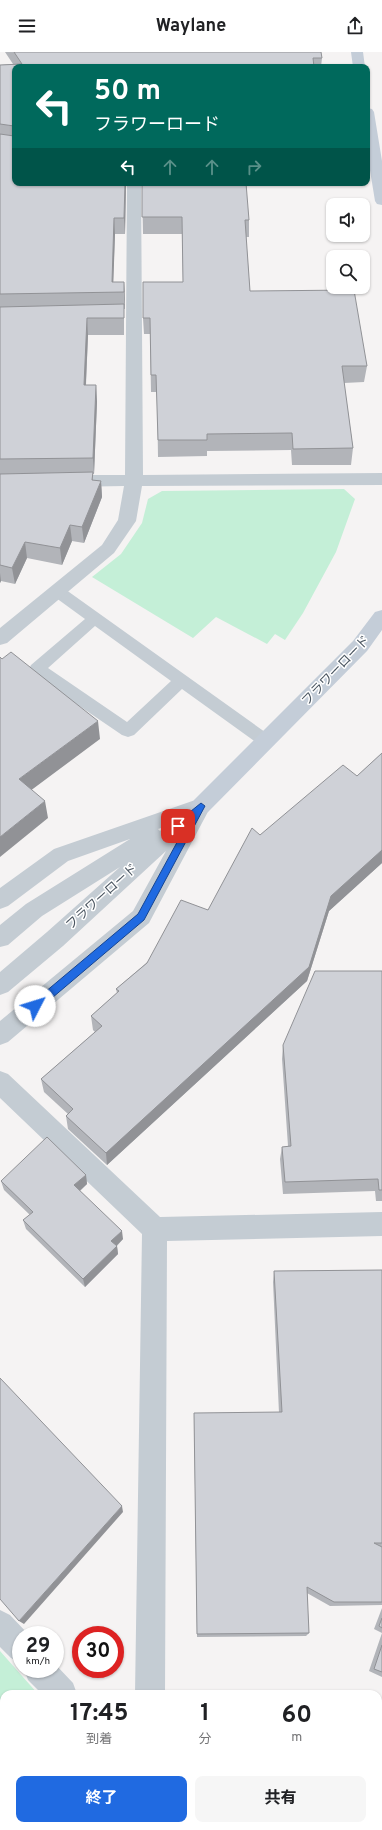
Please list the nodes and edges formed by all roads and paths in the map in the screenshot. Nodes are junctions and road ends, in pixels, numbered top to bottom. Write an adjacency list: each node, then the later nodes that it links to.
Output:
1 (356, 52): 2 (street)
2 (358, 64)
3 (370, 132): 4 (street)
4 (375, 165): 6 (street)
5 (134, 186): 8 (street)
6 (382, 201)
7 (382, 479): 8 (street)
8 (134, 480): 9 (street); 10 (street)
9 (55, 482)
10 (57, 591): 11 (lane); 13 (street)
11 (94, 618): 14 (lane); 14 (lane)
12 (380, 623): 15 (street, フラワーロード)
13 (0, 638)
14 (182, 680): 15 (lane)
15 (266, 741): 16 (street, フラワーロード)
16 (201, 806): 17 (street); 18 (street, フラワーロード); 19 (street, フラワーロード); 20 (street)
17 (0, 900)
18 (0, 938)
19 (0, 985)
20 (0, 1035)
21 (0, 1082): 23 (street)
22 (382, 1224): 23 (street)
23 (155, 1229): 28 (street)
24 (0, 1625): 25 (street)
25 (12, 1638)
26 (47, 1678): 27 (street)
27 (58, 1690)
28 (150, 1690)

